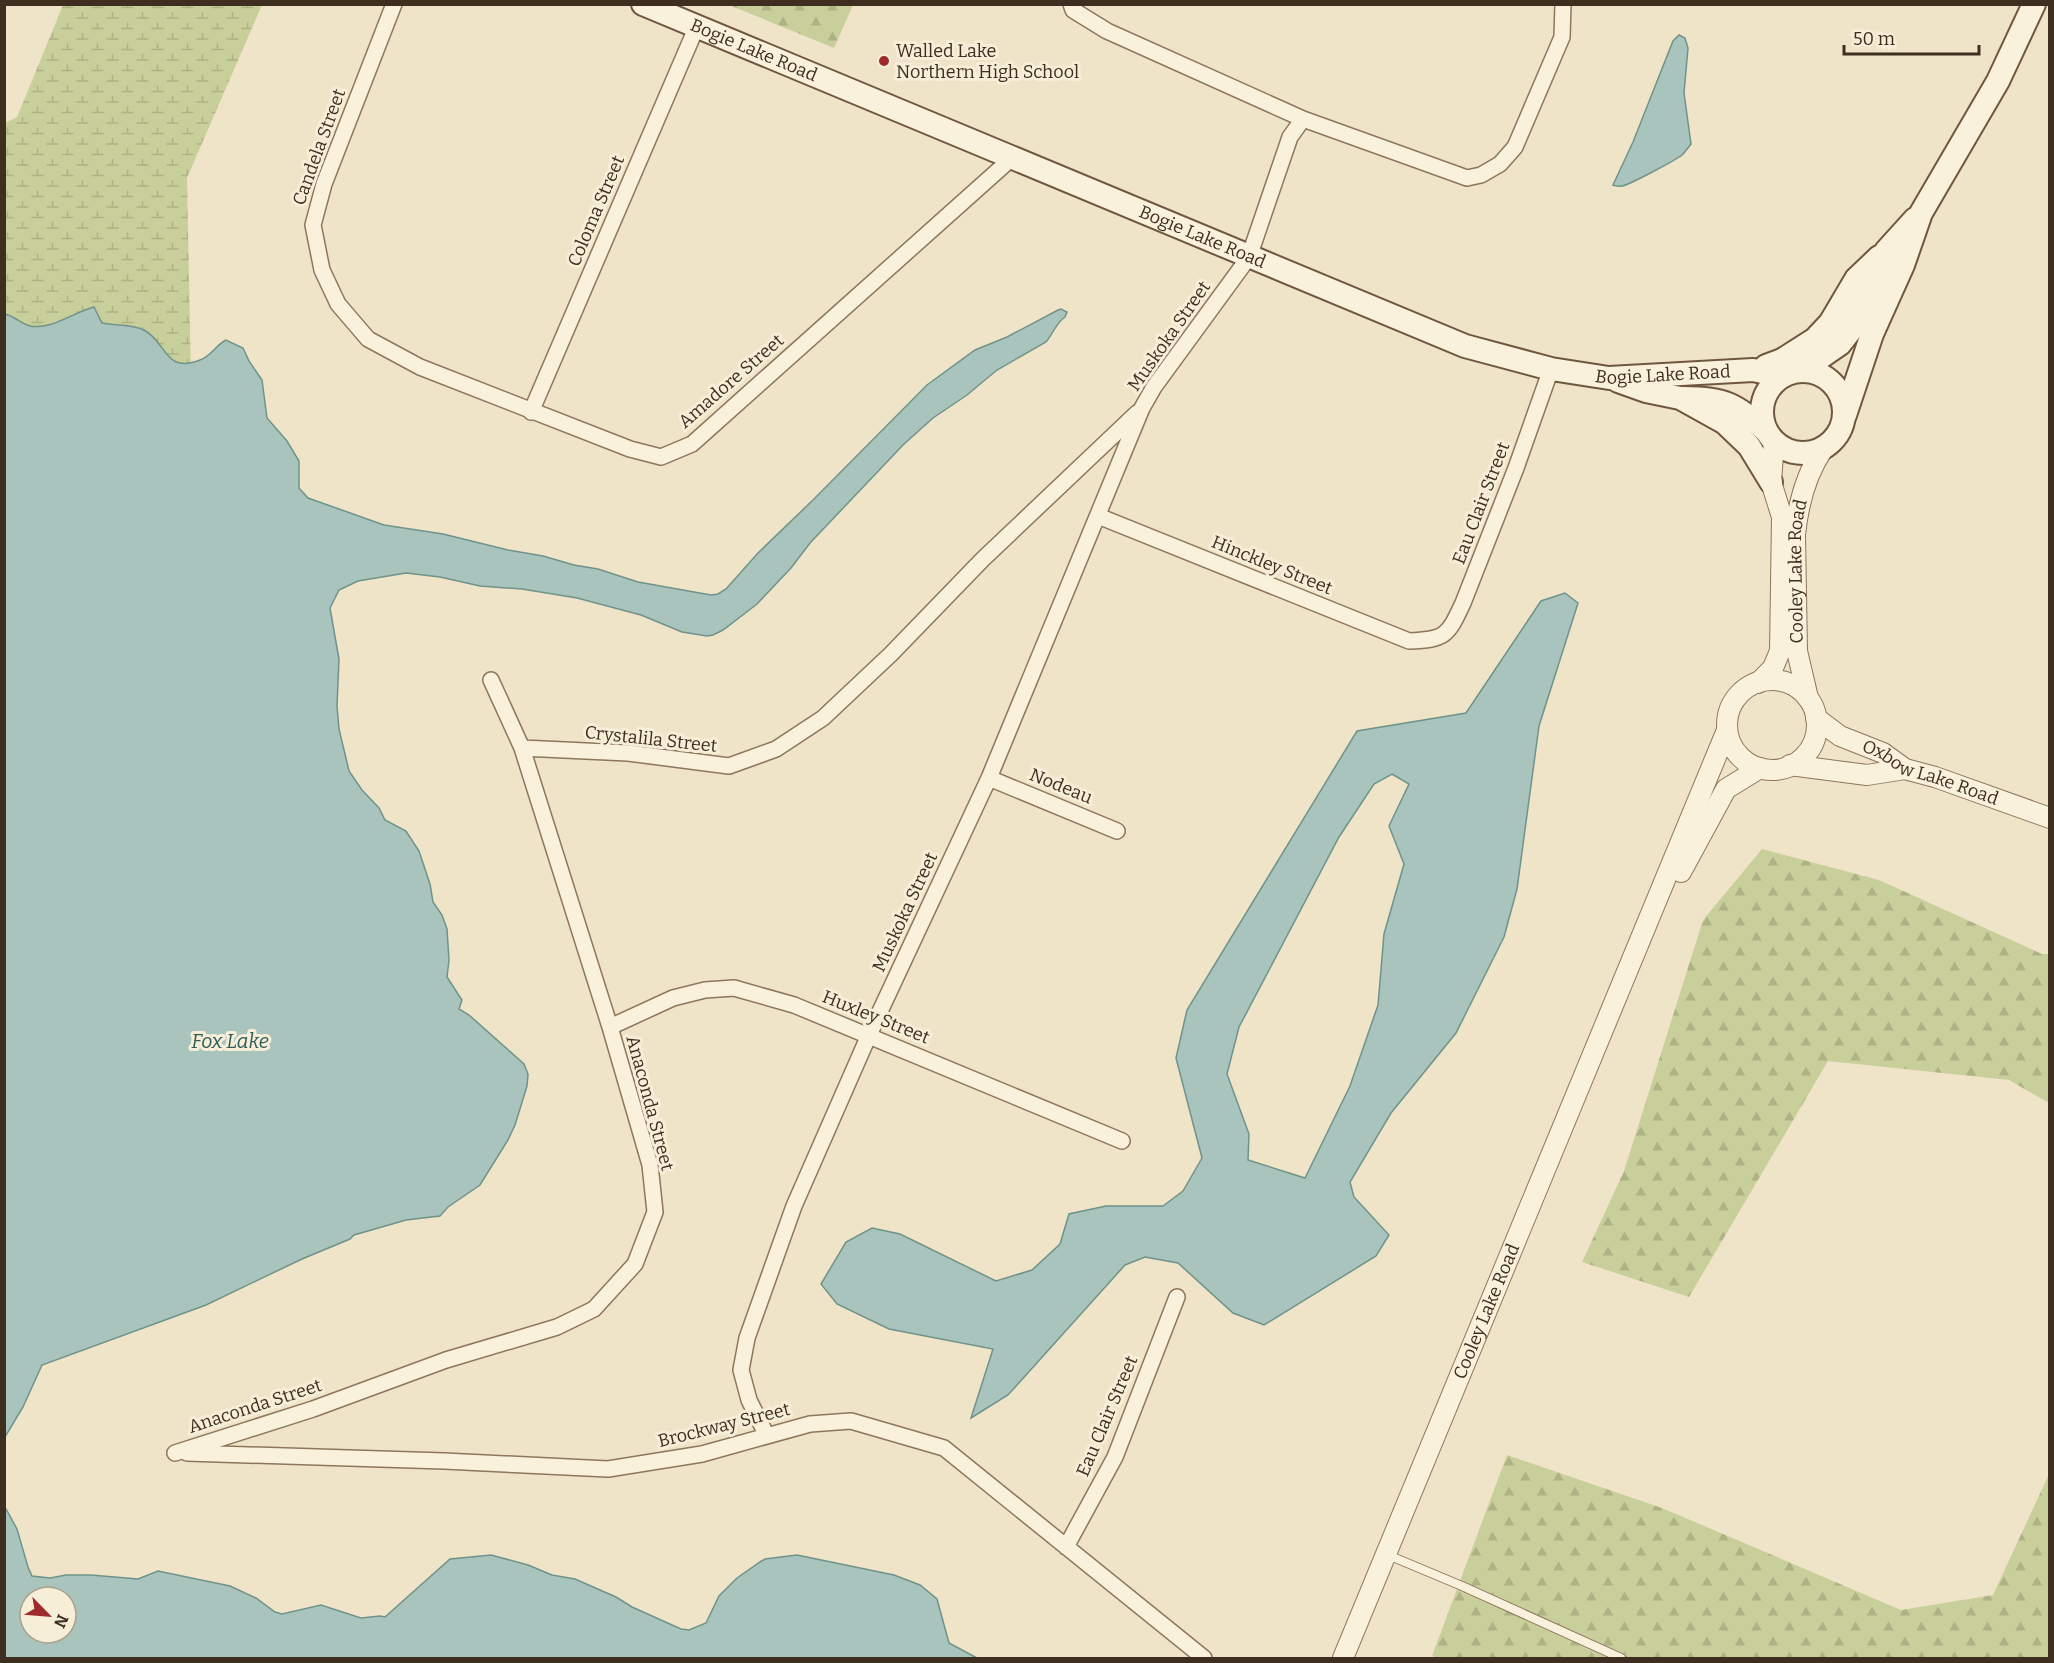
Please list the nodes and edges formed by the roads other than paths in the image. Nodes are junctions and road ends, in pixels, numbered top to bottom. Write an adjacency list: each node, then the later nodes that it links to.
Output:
1 (394, 4): 12 (street, Candela Street)
2 (643, 4): 6 (main road, Bogie Lake Road)
3 (1071, 4): 7 (street)
4 (1563, 4): 7 (street)
5 (2034, 4): 9 (main road)
6 (696, 26): 8 (main road, Bogie Lake Road); 19 (street, Coloma Street)
7 (1303, 119): 11 (street, Muskoka Street)
8 (1012, 158): 11 (main road, Bogie Lake Road); 19 (street, Amadore Street)
9 (1921, 213): 10 (main road); 20 (main road)
10 (1886, 251): 14 (main road); 15 (main road)
11 (1249, 257): 13 (main road, Bogie Lake Road); 18 (street, Muskoka Street)
12 (338, 304): 19 (street, Amadore Street)
13 (1551, 369): 16 (main road, Bogie Lake Road); 25 (street, Eau Clair Street)
14 (1753, 370): 15 (main road, Bogie Lake Road); 16 (main road, Bogie Lake Road)
15 (1786, 374): 20 (main road); 21 (main road)
16 (1609, 378): 17 (main road)
17 (1680, 398): 21 (main road, Bogie Lake Road); 23 (main road)
18 (1142, 408): 24 (street, Muskoka Street); 28 (street, Muskoka Street)
19 (531, 412)
20 (1845, 416): 22 (main road)
21 (1769, 436): 22 (main road); 23 (street, Cooley Lake Road)
22 (1823, 449): 29 (street, Cooley Lake Road)
23 (1771, 482): 27 (street, Cooley Lake Road)
24 (1098, 516): 25 (street, Hinckley Street); 36 (street, Muskoka Street)
25 (1433, 640)
26 (491, 680): 32 (street, Anaconda Street)
27 (1758, 682): 29 (street); 31 (street)
28 (859, 685): 32 (street, Crystalila Street)
29 (1808, 699): 30 (street)
30 (1816, 718): 33 (street); 35 (street, Oxbow Lake Road)
31 (1727, 730): 34 (street); 39 (street, Cooley Lake Road)
32 (522, 748): 40 (street, Anaconda Street)
33 (1790, 765): 34 (street); 35 (street)
34 (1760, 768): 39 (street, Cooley Lake Road)
35 (1905, 769): 37 (street, Oxbow Lake Road)
36 (989, 778): 38 (street, Nodeau); 41 (street, Muskoka Street)
37 (2049, 818)
38 (1117, 831)
39 (1632, 964): 47 (street, Cooley Lake Road)
40 (610, 1027): 41 (street, Huxley Street); 45 (street, Anaconda Street)
41 (869, 1035): 42 (street, Huxley Street); 44 (street, Muskoka Street)
42 (1122, 1141)
43 (1177, 1297): 46 (street, Eau Clair Street)
44 (767, 1436): 45 (street, Brockway Street); 46 (street, Brockway Street)
45 (175, 1453)
46 (1066, 1547): 48 (street, Brockway Street)
47 (1386, 1554): 49 (street, Cooley Lake Road); 50 (lane)
48 (1204, 1659)
49 (1343, 1659)
50 (1621, 1659)

